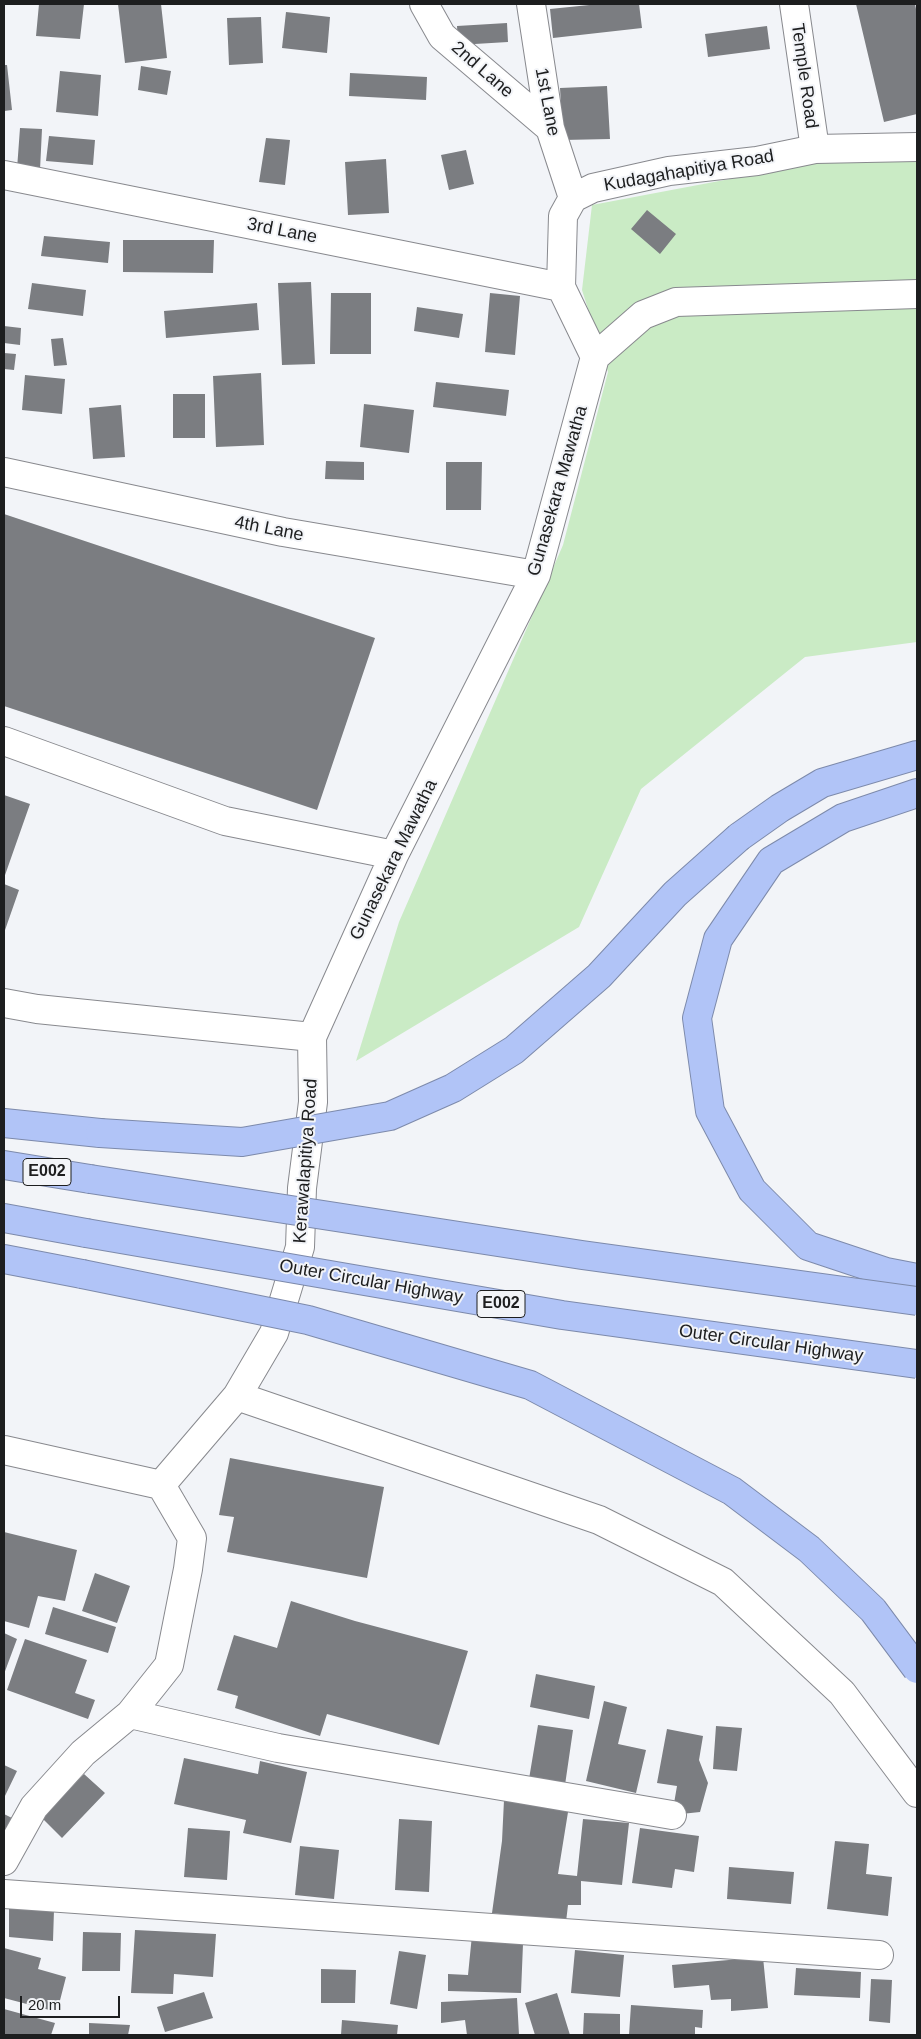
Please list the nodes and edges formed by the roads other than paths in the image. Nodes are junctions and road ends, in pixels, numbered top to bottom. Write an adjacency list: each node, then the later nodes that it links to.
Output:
1 (424, 4): 4 (street, 2nd Lane)
2 (531, 4): 4 (street, 1st Lane)
3 (794, 4): 6 (street, Temple Road)
4 (550, 128): 8 (street, 1st Lane)
5 (917, 147): 6 (street, Kudagahapitiya Road)
6 (815, 149): 8 (street, Kudagahapitiya Road)
7 (4, 174): 9 (street, 3rd Lane)
8 (573, 198): 9 (street)
9 (561, 287): 11 (street)
10 (917, 294): 11 (street)
11 (595, 357): 13 (street, Gunasekara Mawatha)
12 (4, 472): 13 (street, 4th Lane)
13 (536, 575): 17 (street, Gunasekara Mawatha)
14 (4, 741): 17 (street)
15 (917, 755): 20 (highway, bridge)
16 (917, 793): 24 (highway)
17 (394, 855): 19 (street, Gunasekara Mawatha)
18 (4, 1003): 19 (street)
19 (312, 1037): 27 (street, Kerawalapitiya Road)
20 (4, 1123)
21 (4, 1164): 25 (highway, E002, bridge)
22 (4, 1218): 26 (highway, Outer Circular Highway / E002, bridge)
23 (4, 1259): 30 (highway, bridge)
24 (917, 1278)
25 (917, 1301)
26 (917, 1364)
27 (237, 1396): 29 (street, Kerawalapitiya Road); 32 (street)
28 (4, 1450): 29 (street)
29 (161, 1485): 31 (street)
30 (917, 1669)
31 (130, 1714): 33 (street); 34 (street)
32 (917, 1793)
33 (672, 1815)
34 (4, 1861)
35 (4, 1894): 36 (street)
36 (879, 1955)

